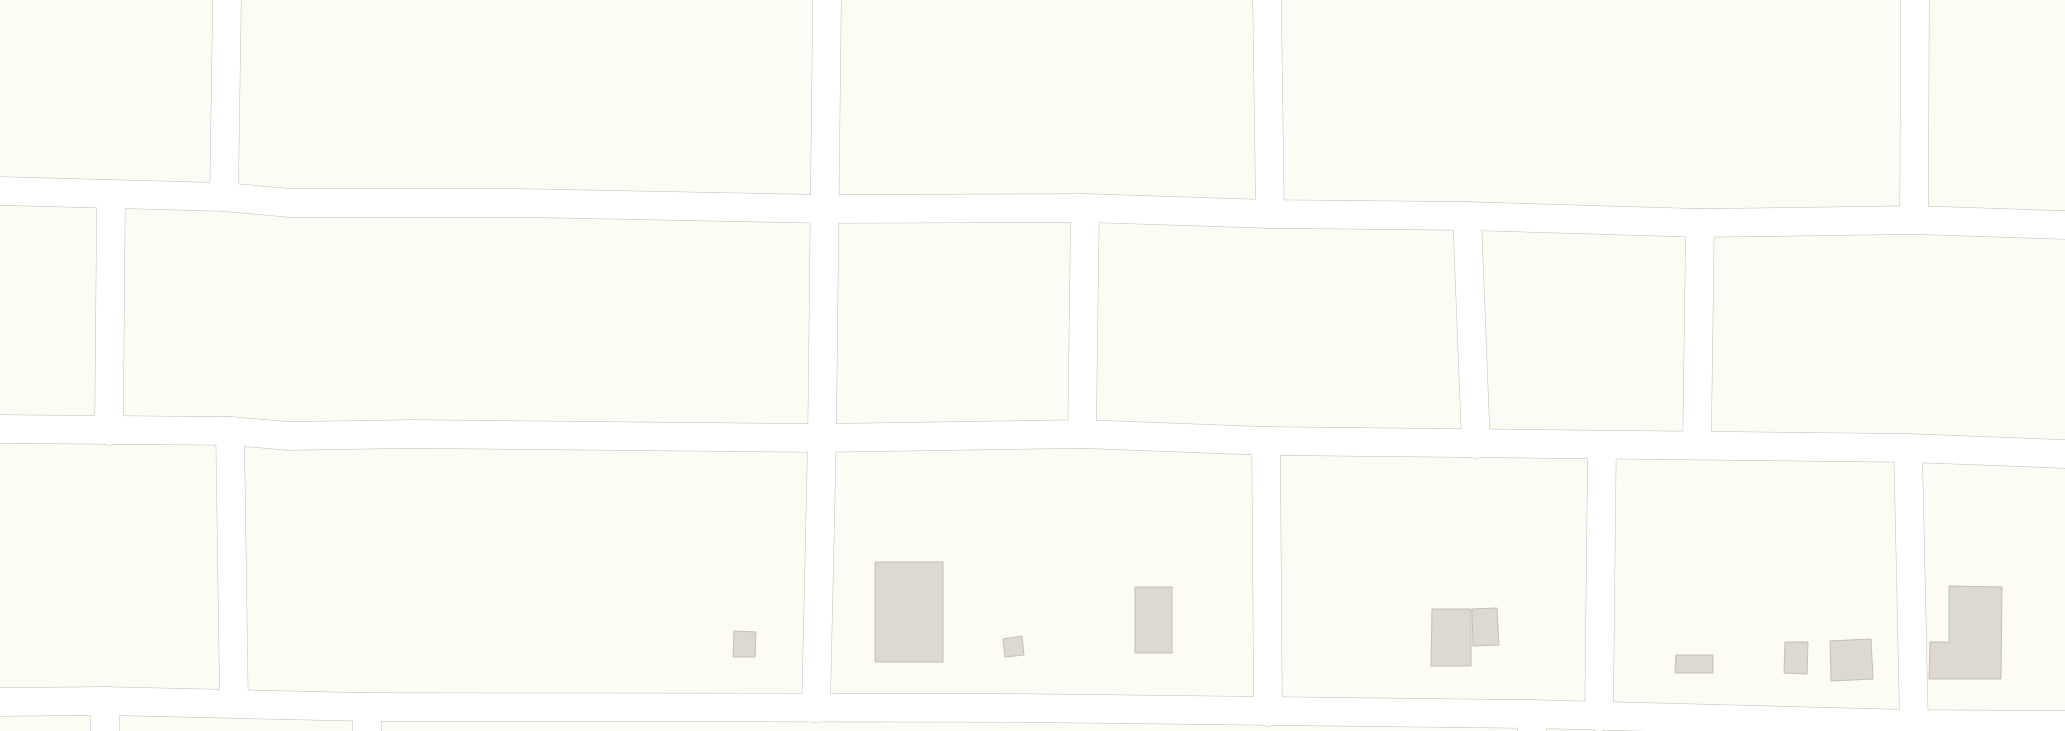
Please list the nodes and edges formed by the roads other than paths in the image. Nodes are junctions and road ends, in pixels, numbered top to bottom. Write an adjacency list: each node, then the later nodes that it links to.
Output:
1 (227, 0): 7 (street)
2 (827, 0): 9 (street)
3 (1267, 0): 10 (street)
4 (1915, 0): 12 (street)
5 (0, 191): 6 (street)
6 (111, 194): 7 (street); 16 (street)
7 (224, 197): 9 (street)
8 (1085, 208): 9 (street); 10 (street); 18 (street)
9 (825, 209): 19 (street)
10 (1270, 214): 11 (street)
11 (1468, 216): 13 (street); 21 (street)
12 (1914, 220): 13 (street); 14 (street)
13 (1700, 222): 22 (street)
14 (2065, 225)
15 (0, 429): 16 (street)
16 (110, 431): 17 (street)
17 (230, 431): 19 (street); 28 (street)
18 (1082, 434): 19 (street); 20 (street)
19 (822, 438): 29 (street)
20 (1266, 441): 21 (street); 30 (street)
21 (1476, 444): 23 (street)
22 (1696, 445): 23 (street); 24 (street)
23 (1602, 446): 31 (street)
24 (1908, 448): 25 (street); 35 (street)
25 (2065, 454)
26 (105, 701): 27 (street); 28 (street); 37 (street)
27 (0, 702)
28 (234, 703): 32 (street)
29 (816, 708): 32 (street); 33 (street)
30 (1268, 712): 33 (street); 34 (street)
31 (1599, 717): 34 (street); 35 (street)
32 (367, 719)
33 (1022, 720)
34 (1532, 723)
35 (1914, 724): 36 (street)
36 (2065, 725)
37 (104, 731)

